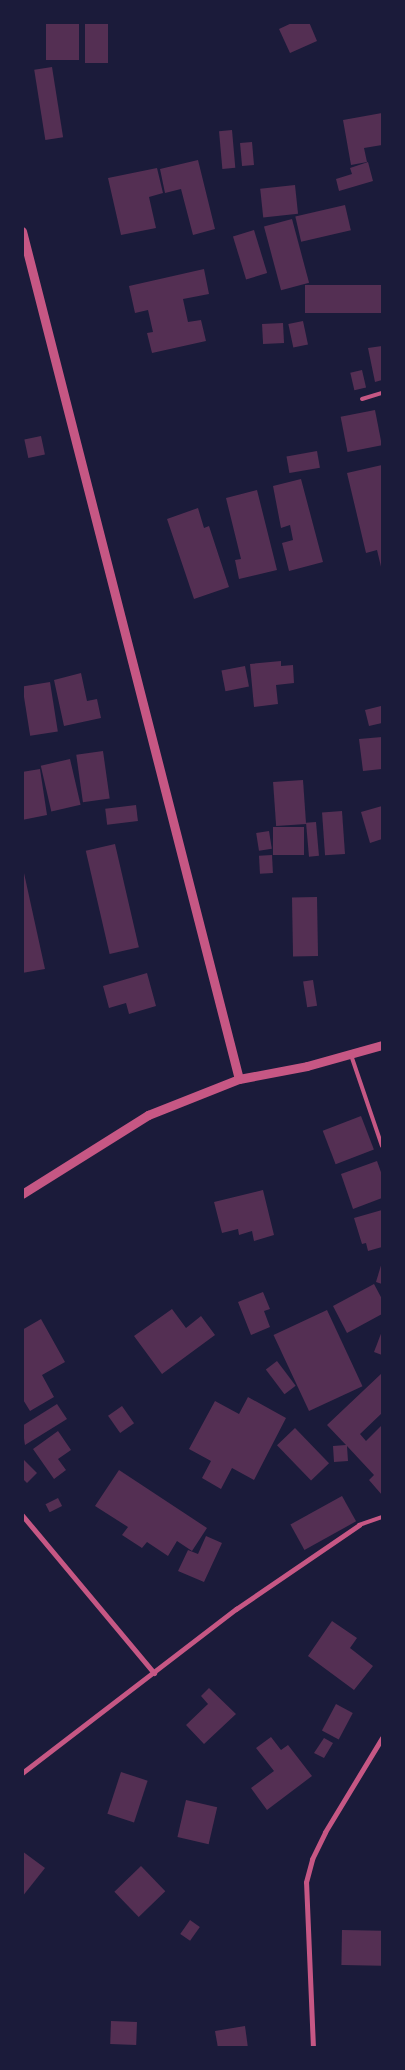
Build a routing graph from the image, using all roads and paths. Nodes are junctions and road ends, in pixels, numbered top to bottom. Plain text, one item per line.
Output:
1 (22, 231) edge
2 (382, 393) edge
3 (362, 398) dead end
4 (382, 1045) edge
5 (350, 1053) junction
6 (239, 1079) junction
7 (382, 1146) edge
8 (22, 1194) edge
9 (22, 1515) edge
10 (382, 1517) edge
11 (359, 1525) joint
12 (154, 1673) junction
13 (382, 1738) edge
14 (22, 1773) edge
15 (312, 2048) edge

1 - 6 street
2 - 3 lane
4 - 5 street
5 - 6 street
5 - 7 lane
6 - 8 street
9 - 12 street
10 - 11 lane
11 - 12 street
12 - 14 street
13 - 15 street

